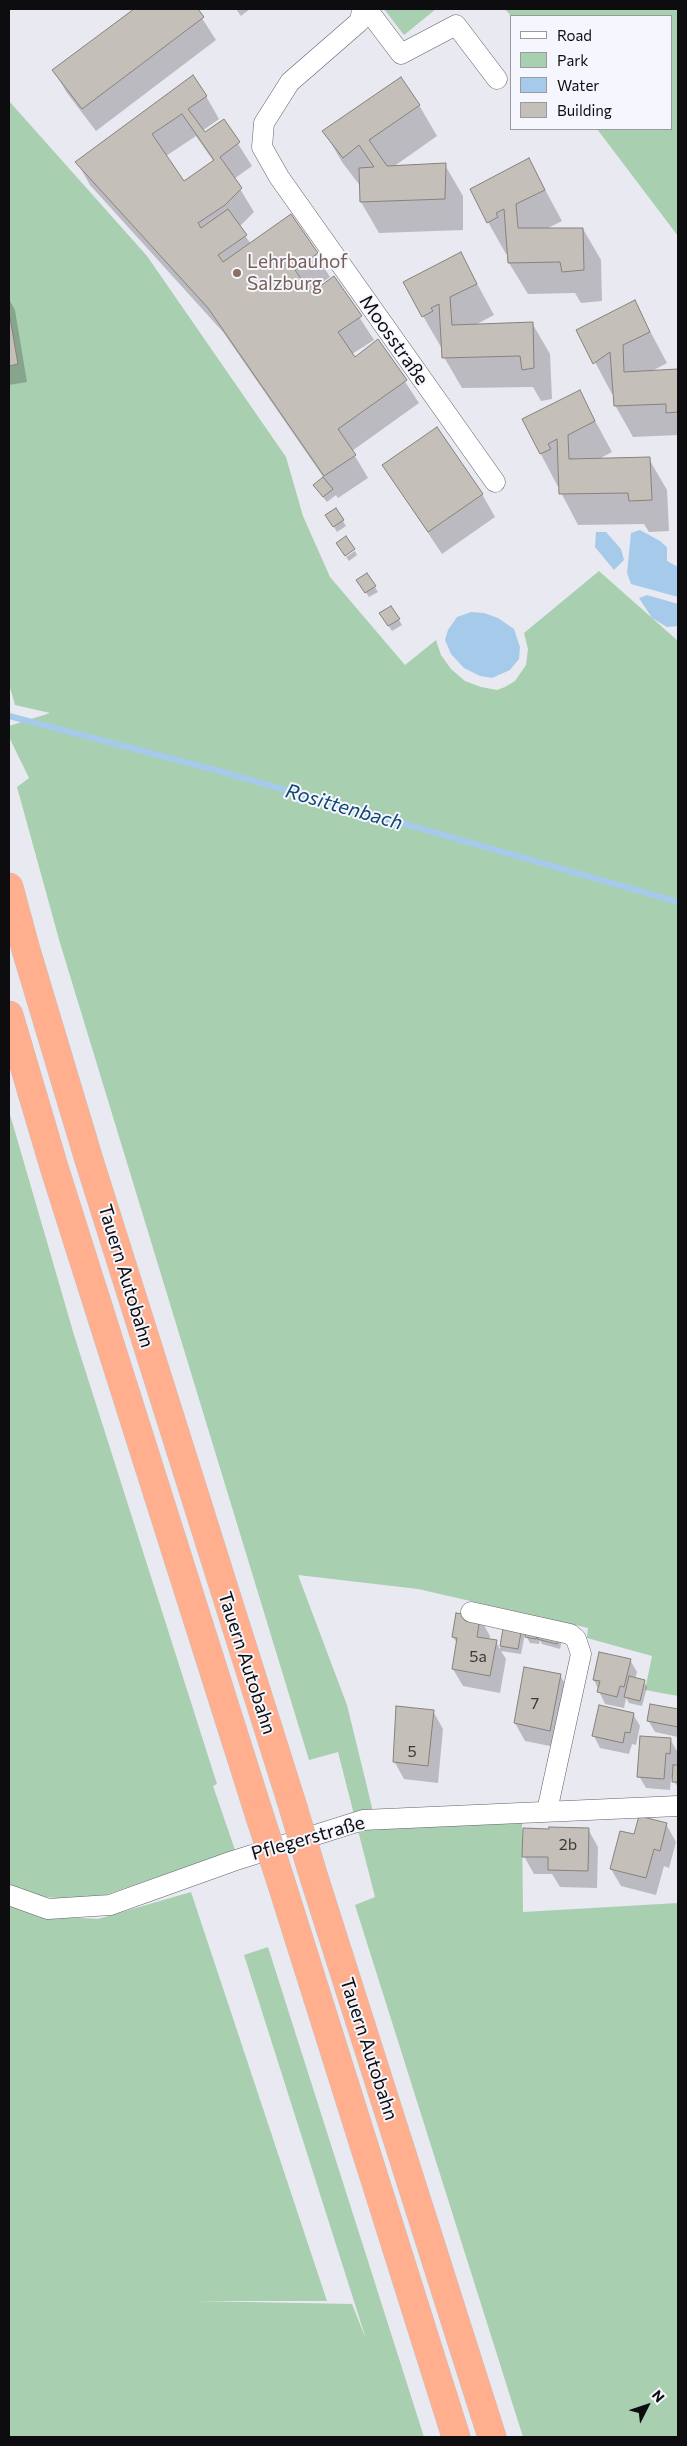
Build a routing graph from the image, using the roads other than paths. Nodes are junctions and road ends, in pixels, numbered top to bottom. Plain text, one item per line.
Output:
1 (365, 9) edge
2 (497, 80) dead end
3 (494, 482) dead end
4 (9, 887) edge
5 (9, 1015) edge
6 (472, 1612) dead end
7 (678, 1806) edge
8 (547, 1810) junction
9 (9, 1895) edge
10 (456, 2437) edge
11 (492, 2437) edge

1 - 2 street
1 - 3 street, Moosstraße
4 - 11 highway, Tauern Autobahn, bridge
5 - 10 highway, Tauern Autobahn, bridge
6 - 8 street
7 - 8 street, Pflegerstraße
8 - 9 street, Pflegerstraße

